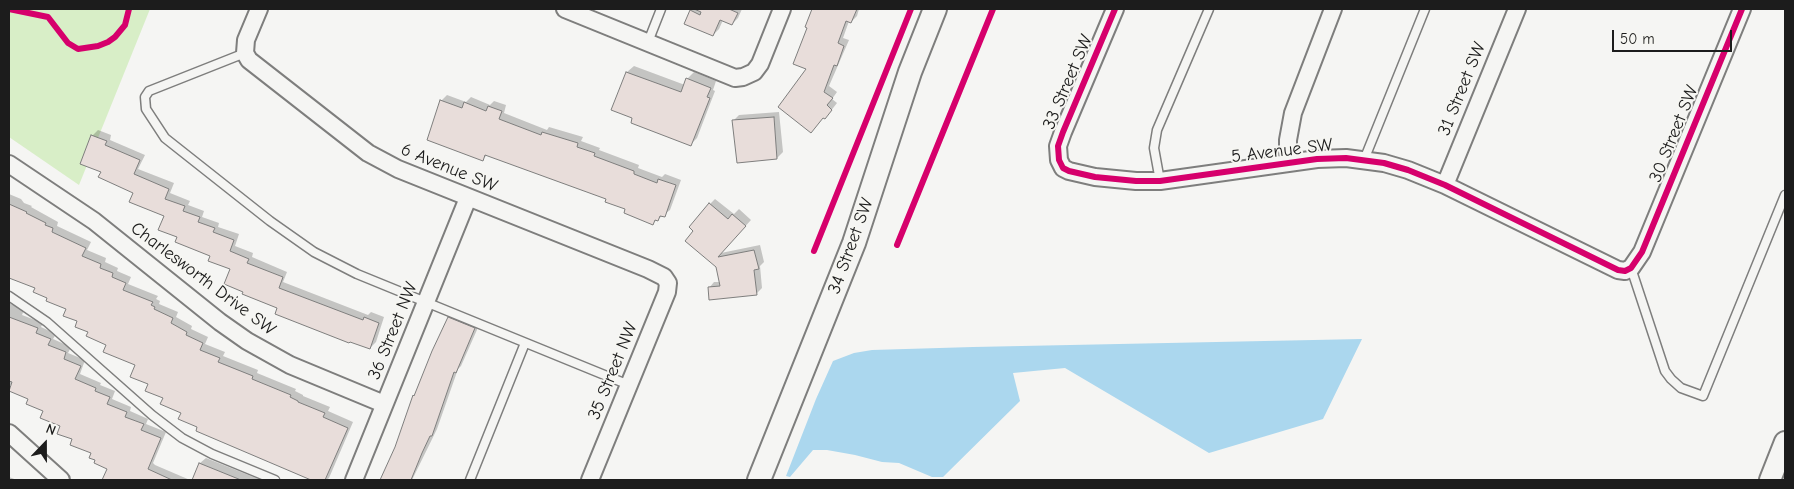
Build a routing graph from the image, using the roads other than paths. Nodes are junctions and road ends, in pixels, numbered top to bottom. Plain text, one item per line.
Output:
1 (259, 9) edge
2 (565, 9) edge
3 (661, 9) edge
4 (782, 9) edge
5 (935, 9) edge
6 (1115, 9) edge
7 (1209, 9) edge
8 (1333, 9) edge
9 (1425, 9) edge
10 (1516, 9) edge
11 (1742, 9) edge
12 (648, 42) junction
13 (245, 53) junction
14 (1364, 160) junction
15 (1288, 163) junction
16 (9, 164) edge
17 (1064, 168) joint
18 (1160, 182) junction
19 (1445, 184) junction
20 (1785, 195) edge
21 (468, 198) junction
22 (1631, 268) junction
23 (664, 278) joint
24 (9, 296) edge
25 (427, 302) junction
26 (525, 343) junction
27 (629, 384) junction
28 (384, 404) junction
29 (9, 432) edge
30 (1785, 442) edge
31 (60, 480) edge
32 (275, 480) edge
33 (354, 480) edge
34 (470, 480) edge
35 (590, 480) edge
36 (759, 480) edge
37 (1770, 480) edge

1 - 13 street
2 - 12 street
3 - 12 lane
4 - 12 street
5 - 36 main road, 34 Street SW
6 - 17 street, 33 Street SW
7 - 18 lane
8 - 15 street
9 - 14 lane
10 - 19 street, 31 Street SW
11 - 22 street, 30 Street SW
13 - 21 street, 6 Avenue SW
13 - 25 lane
14 - 15 street, 5 Avenue SW
14 - 19 street, 5 Avenue SW
15 - 18 street, 5 Avenue SW
16 - 28 street, Charlesworth Drive SW
17 - 18 street, 5 Avenue SW
19 - 22 street, 5 Avenue SW
20 - 22 lane
21 - 23 street, 6 Avenue SW
21 - 25 street, 36 Street NW
23 - 27 street, 35 Street NW
24 - 32 lane
25 - 26 lane
25 - 28 street, 36 Street NW
26 - 27 lane
26 - 34 lane
27 - 35 street, 35 Street NW
28 - 33 street, 36 Street NW
29 - 31 street
30 - 37 street

